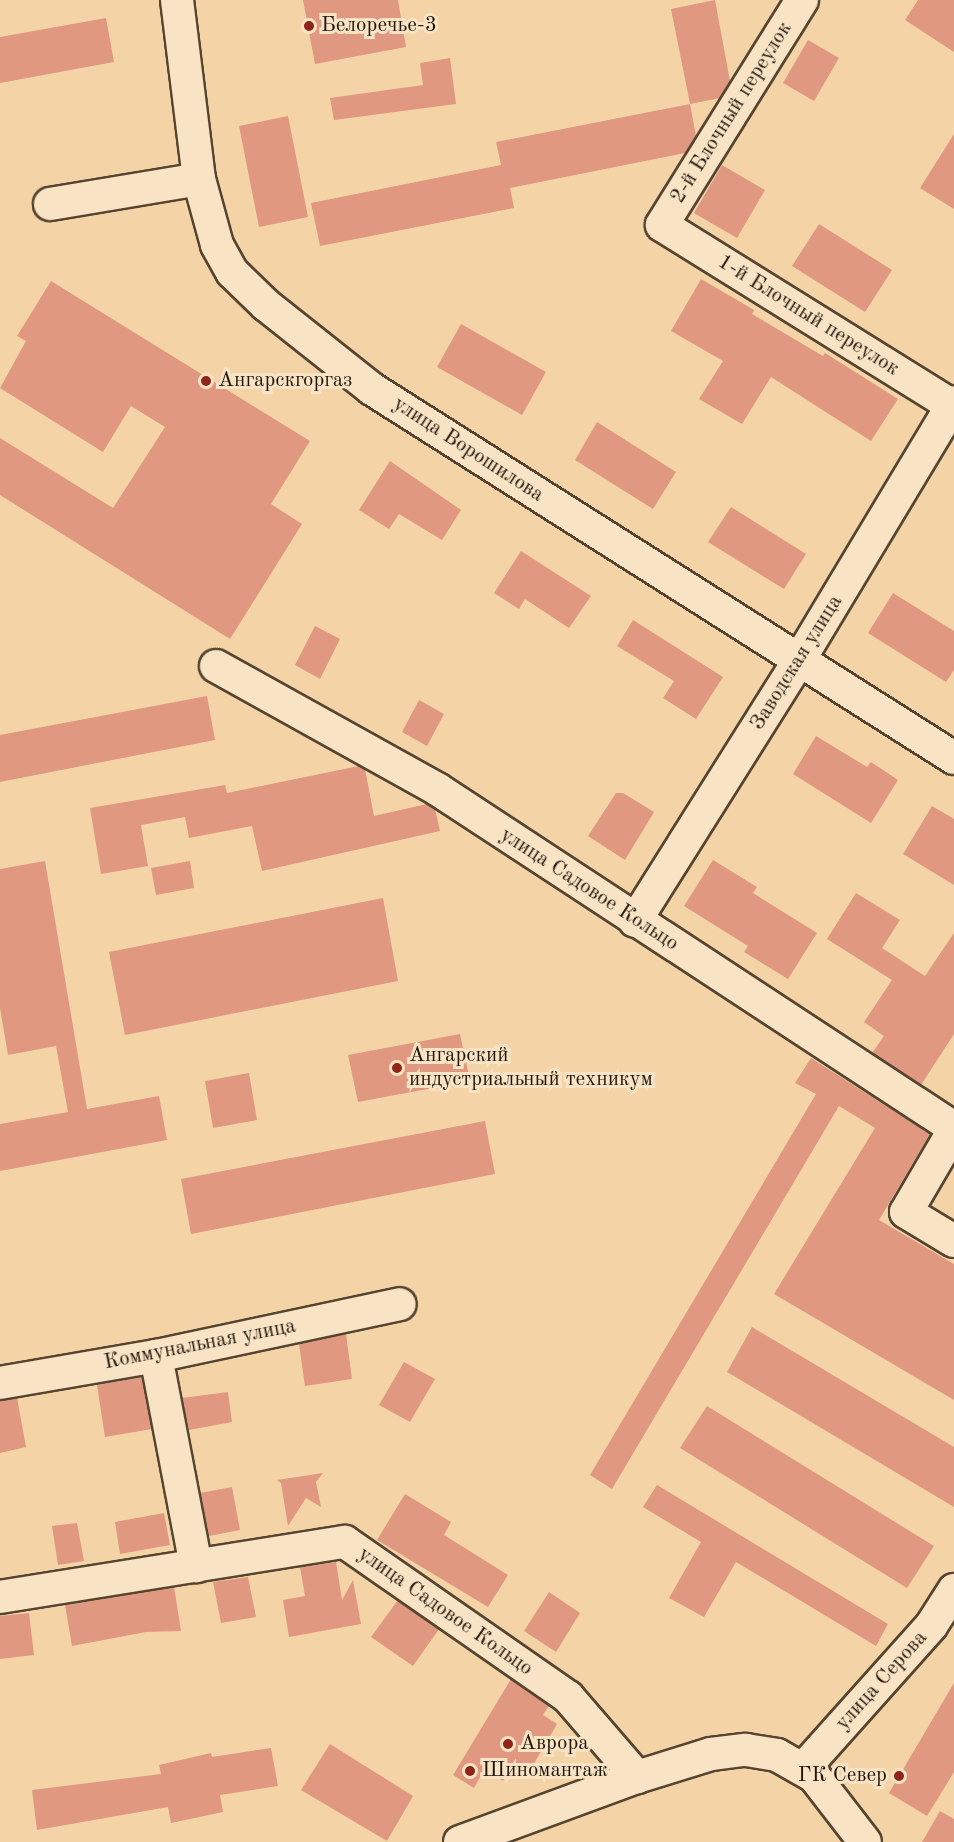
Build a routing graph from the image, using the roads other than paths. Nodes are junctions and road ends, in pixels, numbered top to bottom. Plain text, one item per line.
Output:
1 (177, 0) edge
2 (802, 0) edge
3 (199, 179) junction
4 (50, 204) dead end
5 (662, 225) joint
6 (953, 405) edge
7 (798, 662) junction
8 (216, 666) dead end
9 (954, 758) edge
10 (635, 921) junction
11 (954, 1129) edge
12 (954, 1241) edge
13 (400, 1304) dead end
14 (156, 1356) junction
15 (0, 1383) edge
16 (196, 1566) junction
17 (954, 1590) edge
18 (0, 1597) edge
19 (804, 1768) junction
20 (637, 1777) junction
21 (460, 1842) edge
22 (865, 1842) edge

1 - 3 street, улица Ворошилова
2 - 5 street, 2-й Блочный переулок
3 - 4 street
3 - 7 street, улица Ворошилова
5 - 6 street, 1-й Блочный переулок
6 - 7 street, Заводская улица
7 - 9 street, улица Ворошилова
7 - 10 street, Заводская улица
8 - 10 street, улица Садовое Кольцо
10 - 11 street, улица Садовое Кольцо
11 - 12 street, улица Садовое Кольцо
13 - 14 street, Коммунальная улица
14 - 15 street, Коммунальная улица
14 - 16 street
16 - 18 street, улица Садовое Кольцо
16 - 20 street, улица Садовое Кольцо
17 - 19 street, улица Серова
19 - 20 street
19 - 22 street
20 - 21 street

